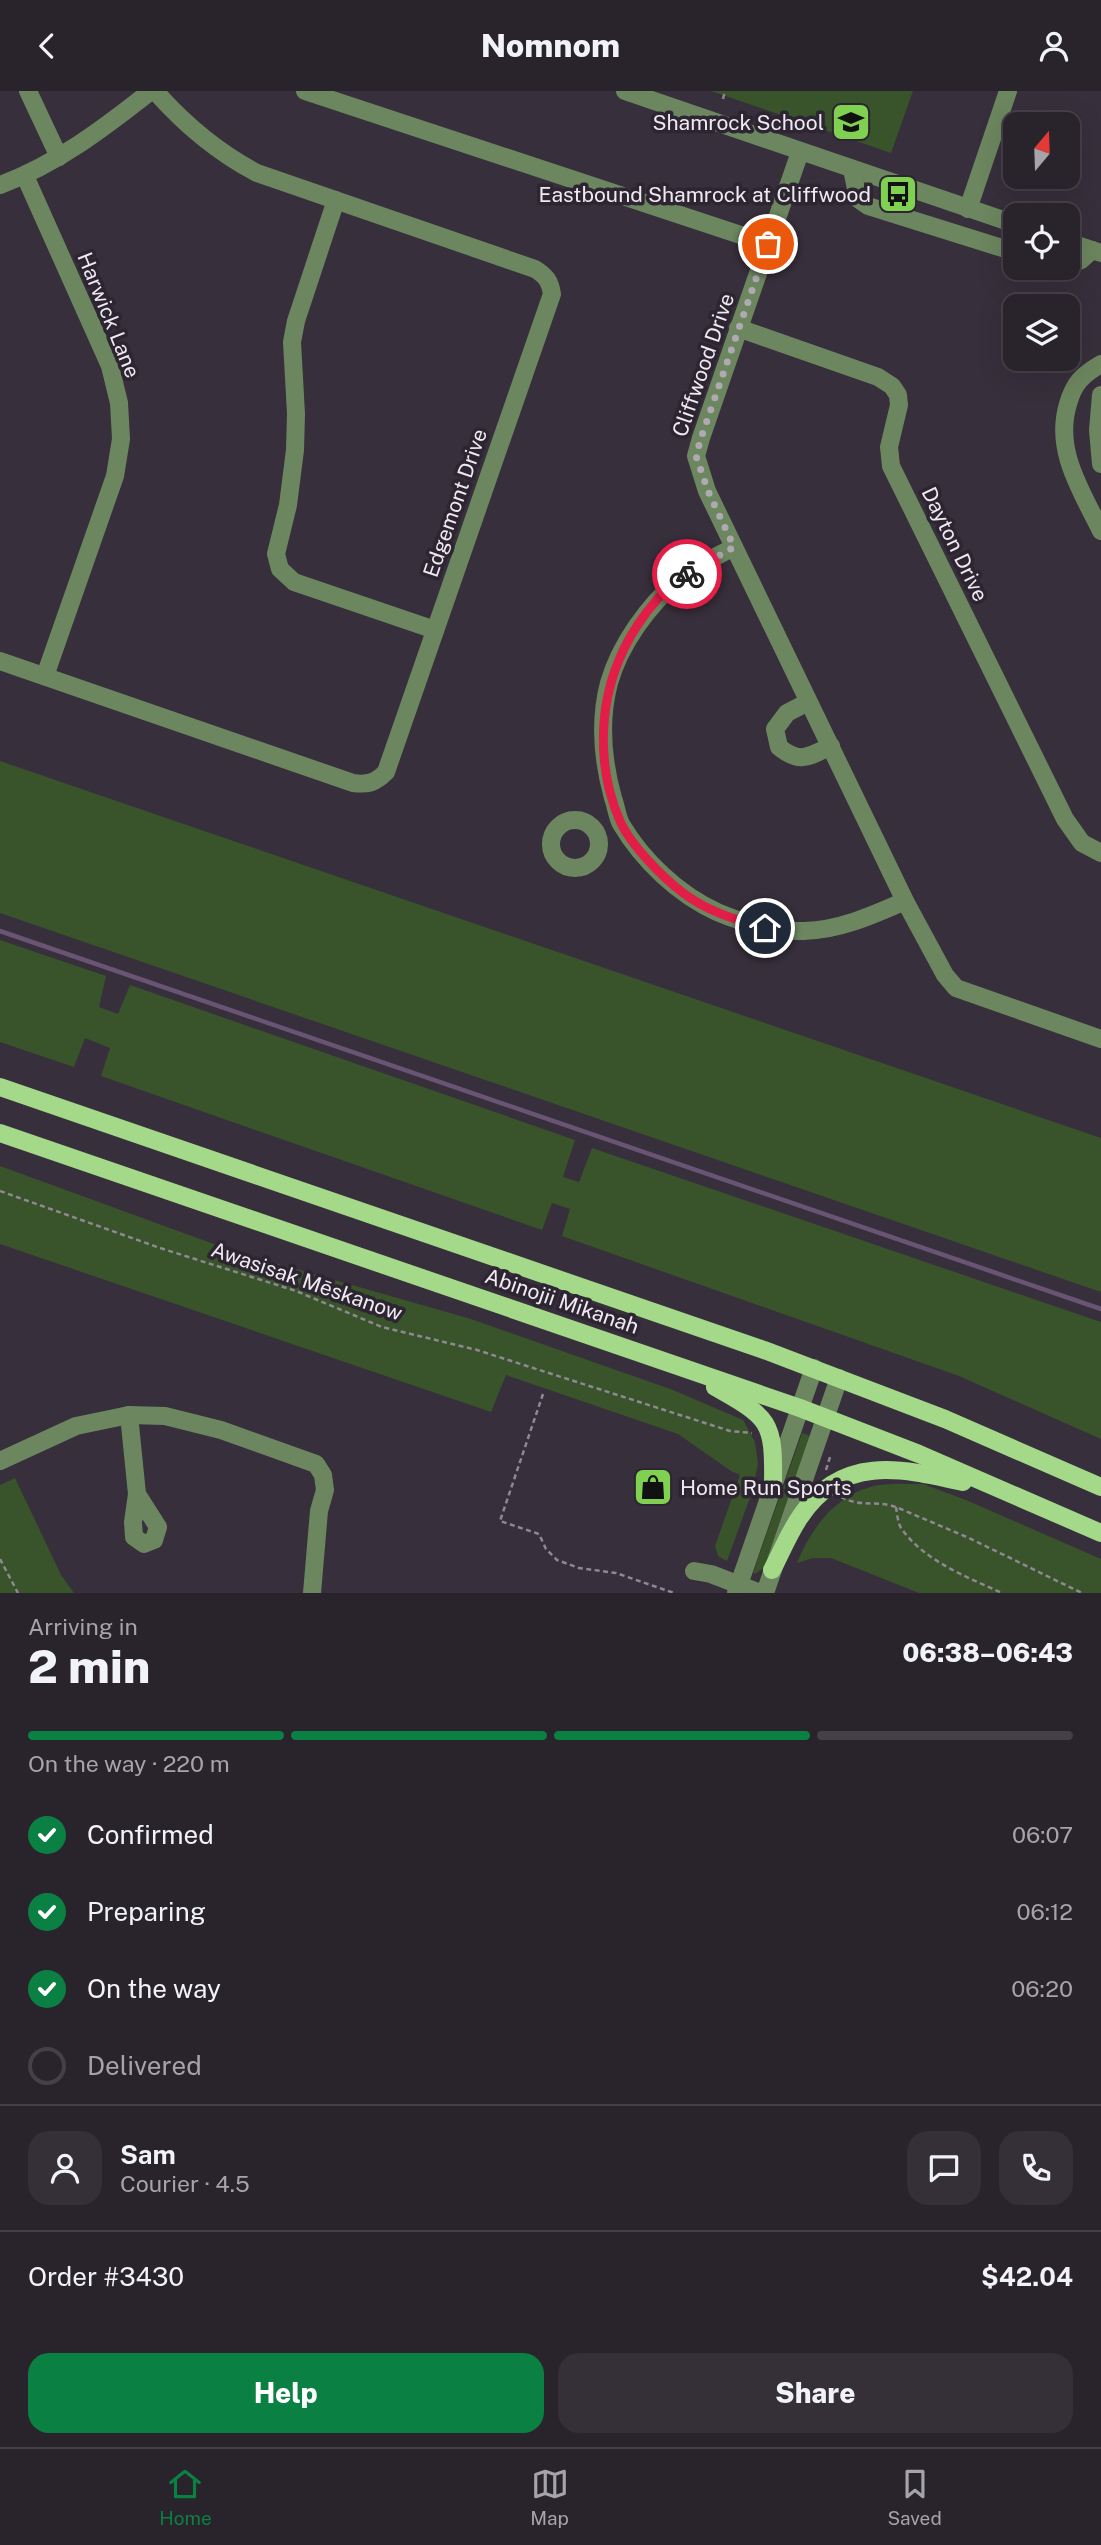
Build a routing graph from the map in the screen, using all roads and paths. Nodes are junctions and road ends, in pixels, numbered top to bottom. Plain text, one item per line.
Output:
1 (28, 91) edge
2 (153, 91) edge
3 (305, 91) edge
4 (625, 91) edge
5 (725, 91) edge
6 (1008, 91) edge
7 (723, 99) dead end
8 (800, 152) junction
9 (60, 157) junction
10 (852, 169) junction
11 (24, 176) junction
12 (0, 185) edge
13 (336, 200) junction
14 (968, 209) junction
15 (1003, 220) edge
16 (768, 244) junction
17 (1080, 245) edge
18 (1003, 248) edge
19 (1097, 251) edge
20 (1080, 260) edge
21 (738, 328) junction
22 (1101, 364) edge
23 (1101, 395) edge
24 (1101, 464) edge
25 (1101, 531) edge
26 (734, 547) junction
27 (435, 630) junction
28 (0, 661) edge
29 (45, 676) junction
30 (808, 702) junction
31 (831, 746) junction
32 (620, 822) junction
33 (597, 833) dead end
34 (1101, 853) edge
35 (905, 901) junction
36 (1101, 1039) edge
37 (0, 1087) edge
38 (0, 1133) edge
39 (0, 1191) edge
40 (669, 1361) junction
41 (814, 1368) junction
42 (839, 1378) junction
43 (543, 1394) dead end
44 (800, 1408) junction
45 (129, 1416) junction
46 (825, 1418) junction
47 (769, 1430) junction
48 (0, 1461) edge
49 (773, 1484) junction
50 (1101, 1487) edge
51 (1009, 1493) junction
52 (137, 1494) dead end
53 (842, 1498) dead end
54 (895, 1507) junction
55 (1101, 1533) edge
56 (0, 1559) edge
57 (772, 1570) junction
58 (695, 1571) dead end
59 (738, 1589) edge
60 (18, 1593) edge
61 (312, 1593) edge
62 (674, 1593) edge
63 (762, 1593) edge
64 (1002, 1593) edge
65 (1082, 1593) edge

1 - 9 street
2 - 9 street
2 - 13 street, Edgemont Drive
3 - 16 street
4 - 8 street
5 - 7 path
6 - 14 street
8 - 10 street
8 - 16 street, Cliffwood Drive
9 - 11 street
10 - 14 street
10 - 18 street
11 - 12 street
11 - 29 street, Harwick Lane
13 - 27 street
13 - 27 street, Edgemont Drive
14 - 15 street
16 - 21 street, Cliffwood Drive
17 - 19 street
19 - 20 street
21 - 26 street, Cliffwood Drive
21 - 34 street, Dayton Drive
22 - 25 street
23 - 24 street
26 - 30 street, Cliffwood Drive
26 - 32 street
27 - 29 street, Edgemont Drive
28 - 29 street, Edgemont Drive
30 - 31 street, Cliffwood Drive
30 - 31 street
31 - 35 street, Cliffwood Drive
32 - 33 street
32 - 35 street
35 - 36 street, Cliffwood Drive
37 - 41 main road, Abinojii Mikanah
38 - 40 main road, Abinojii Mikanah
39 - 47 path, Awasisak Mēskanow
40 - 44 main road, Abinojii Mikanah
40 - 47 main road
41 - 42 main road, Abinojii Mikanah
41 - 44 street
42 - 46 street
42 - 50 main road, Abinojii Mikanah
43 - 62 path
44 - 46 main road, Abinojii Mikanah
44 - 49 street
45 - 48 street
45 - 52 street
45 - 61 street
46 - 51 main road, Abinojii Mikanah
46 - 57 street
47 - 49 main road
49 - 59 street
51 - 55 main road, Abinojii Mikanah
51 - 57 main road
53 - 54 path
54 - 64 path
54 - 65 path
56 - 60 path
57 - 63 street
58 - 59 street
59 - 63 street

